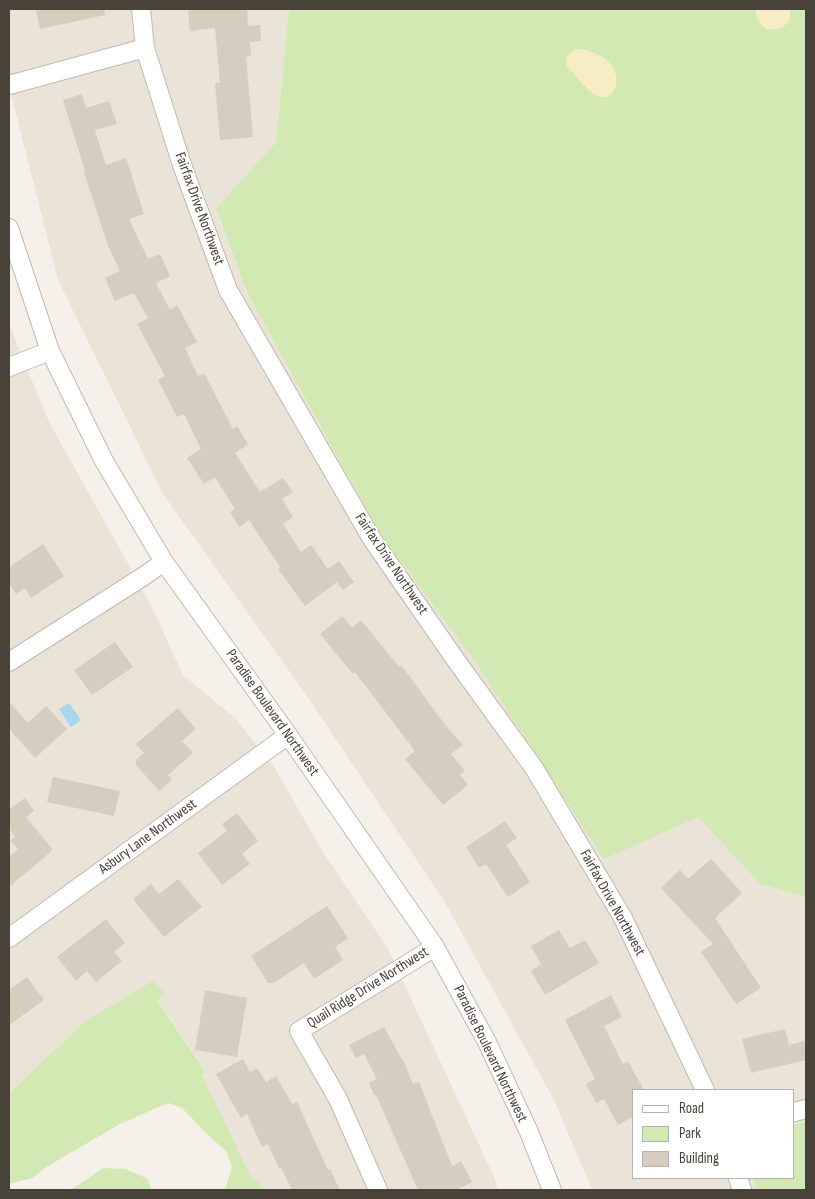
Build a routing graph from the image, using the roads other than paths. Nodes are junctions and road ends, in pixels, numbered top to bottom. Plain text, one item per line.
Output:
1 (141, 9) edge
2 (145, 48) junction
3 (9, 85) edge
4 (9, 228) edge
5 (50, 351) junction
6 (9, 367) edge
7 (164, 562) junction
8 (9, 662) edge
9 (288, 735) junction
10 (9, 938) edge
11 (435, 947) junction
12 (705, 1089) edge
13 (378, 1190) edge
14 (552, 1190) edge

1 - 2 street, Fairfax Drive Northwest
2 - 3 street
2 - 12 street, Fairfax Drive Northwest
4 - 5 street, Paradise Boulevard Northwest
5 - 6 street
5 - 7 street, Paradise Boulevard Northwest
7 - 8 street
7 - 9 street, Paradise Boulevard Northwest
9 - 10 street, Asbury Lane Northwest
9 - 11 street, Paradise Boulevard Northwest
11 - 13 street, Quail Ridge Drive Northwest
11 - 14 street, Paradise Boulevard Northwest

